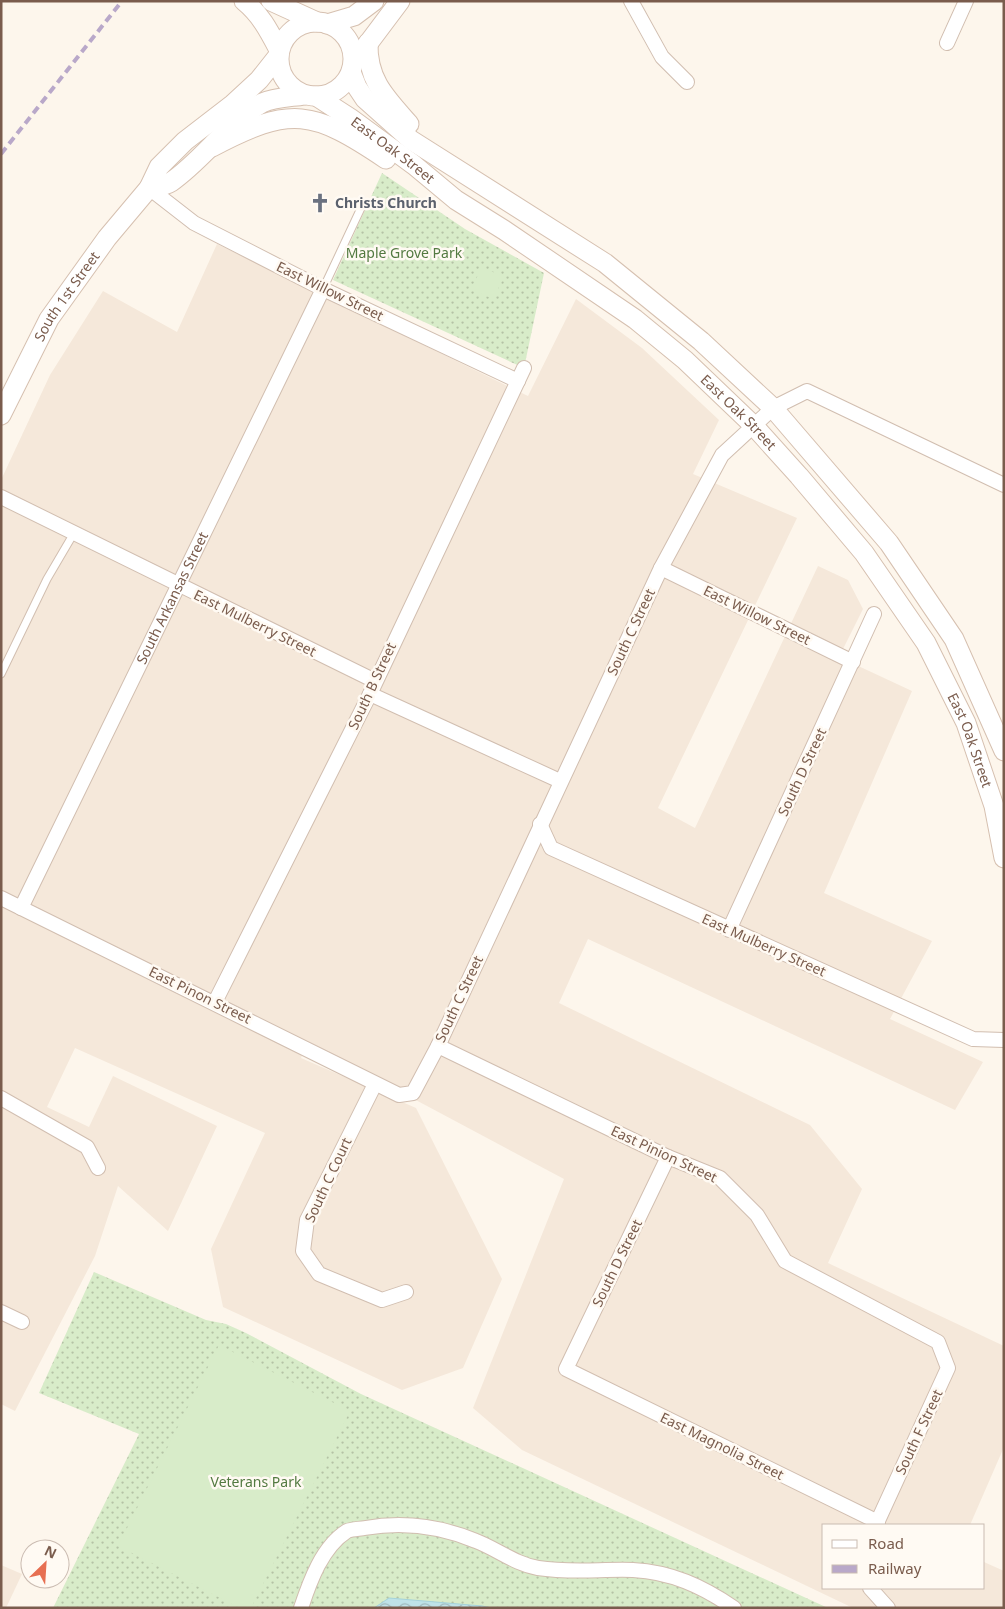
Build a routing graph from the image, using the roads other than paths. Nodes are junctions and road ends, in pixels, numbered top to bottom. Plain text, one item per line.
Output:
1 (244, 1) edge
2 (271, 1) edge
3 (374, 1) edge
4 (400, 1) edge
5 (630, 1) edge
6 (966, 1) edge
7 (322, 23) junction
8 (368, 43) junction
9 (948, 43) dead end
10 (279, 53) junction
11 (352, 69) junction
12 (687, 82) dead end
13 (310, 96) junction
14 (212, 147) junction
15 (436, 155) junction
16 (149, 188) junction
17 (456, 200) junction
18 (361, 208) dead end
19 (323, 288) junction
20 (524, 368) dead end
21 (518, 381) junction
22 (6, 390) edge
23 (773, 408) junction
24 (1, 415) edge
25 (754, 425) junction
26 (1004, 485) edge
27 (1, 497) edge
28 (74, 533) junction
29 (661, 568) junction
30 (178, 585) junction
31 (874, 614) dead end
32 (853, 662) junction
33 (1, 674) edge
34 (372, 688) junction
35 (1004, 751) edge
36 (560, 781) junction
37 (540, 824) junction
38 (1004, 858) edge
39 (1, 898) edge
40 (21, 908) junction
41 (729, 930) junction
42 (215, 1002) junction
43 (1004, 1040) edge
44 (438, 1046) junction
45 (375, 1084) junction
46 (399, 1095) joint
47 (1, 1098) edge
48 (668, 1157) junction
49 (98, 1168) dead end
50 (406, 1292) dead end
51 (1, 1312) edge
52 (22, 1322) dead end
53 (938, 1342) joint
54 (566, 1369) joint
55 (877, 1524) edge
56 (871, 1589) edge
57 (301, 1608) edge
58 (734, 1608) edge
59 (888, 1608) edge

1 - 10 street
2 - 7 street
3 - 7 street
4 - 8 street
5 - 12 street
6 - 9 street
7 - 10 street
7 - 11 street
8 - 11 street
8 - 15 street, East Oak Street
10 - 13 street
10 - 16 street, South 1st Street
11 - 13 street
11 - 15 street, East Oak Street
13 - 14 street
13 - 17 street, East Oak Street
14 - 16 street
14 - 17 street
15 - 23 street, East Oak Street
16 - 19 street, East Willow Street
16 - 22 street, South 1st Street
17 - 25 street, East Oak Street
18 - 19 lane
19 - 21 street, East Willow Street
19 - 30 street, South Arkansas Street
20 - 21 street, South B Street
21 - 34 street, South B Street
22 - 24 street, South 1st Street
23 - 25 street, South C Street
23 - 26 street, South C Street
23 - 35 street, East Oak Street
25 - 29 street, South C Street
25 - 38 street, East Oak Street
27 - 28 street, East Mulberry Street
28 - 30 street, East Mulberry Street
28 - 33 lane
29 - 32 street, East Willow Street
29 - 36 street, South C Street
30 - 34 street, East Mulberry Street
30 - 40 street, South Arkansas Street
31 - 32 street, South D Street
32 - 41 street, South D Street
34 - 36 street, East Mulberry Street
34 - 42 street, South B Street
36 - 37 street, South C Street
37 - 41 street, East Mulberry Street
37 - 44 street, South C Street
39 - 40 street, East Pinon Street
40 - 42 street, East Pinon Street
41 - 43 street, East Mulberry Street
42 - 45 street, East Pinon Street
44 - 46 street, South C Street
44 - 48 street, East Pinion Street
45 - 46 street, East Pinon Street
45 - 50 street, South C Court
47 - 49 street
48 - 53 street, East Pinion Street
48 - 54 street, South D Street
51 - 52 street
53 - 55 street, South F Street
54 - 55 street, East Magnolia Street
56 - 59 street
57 - 58 street

